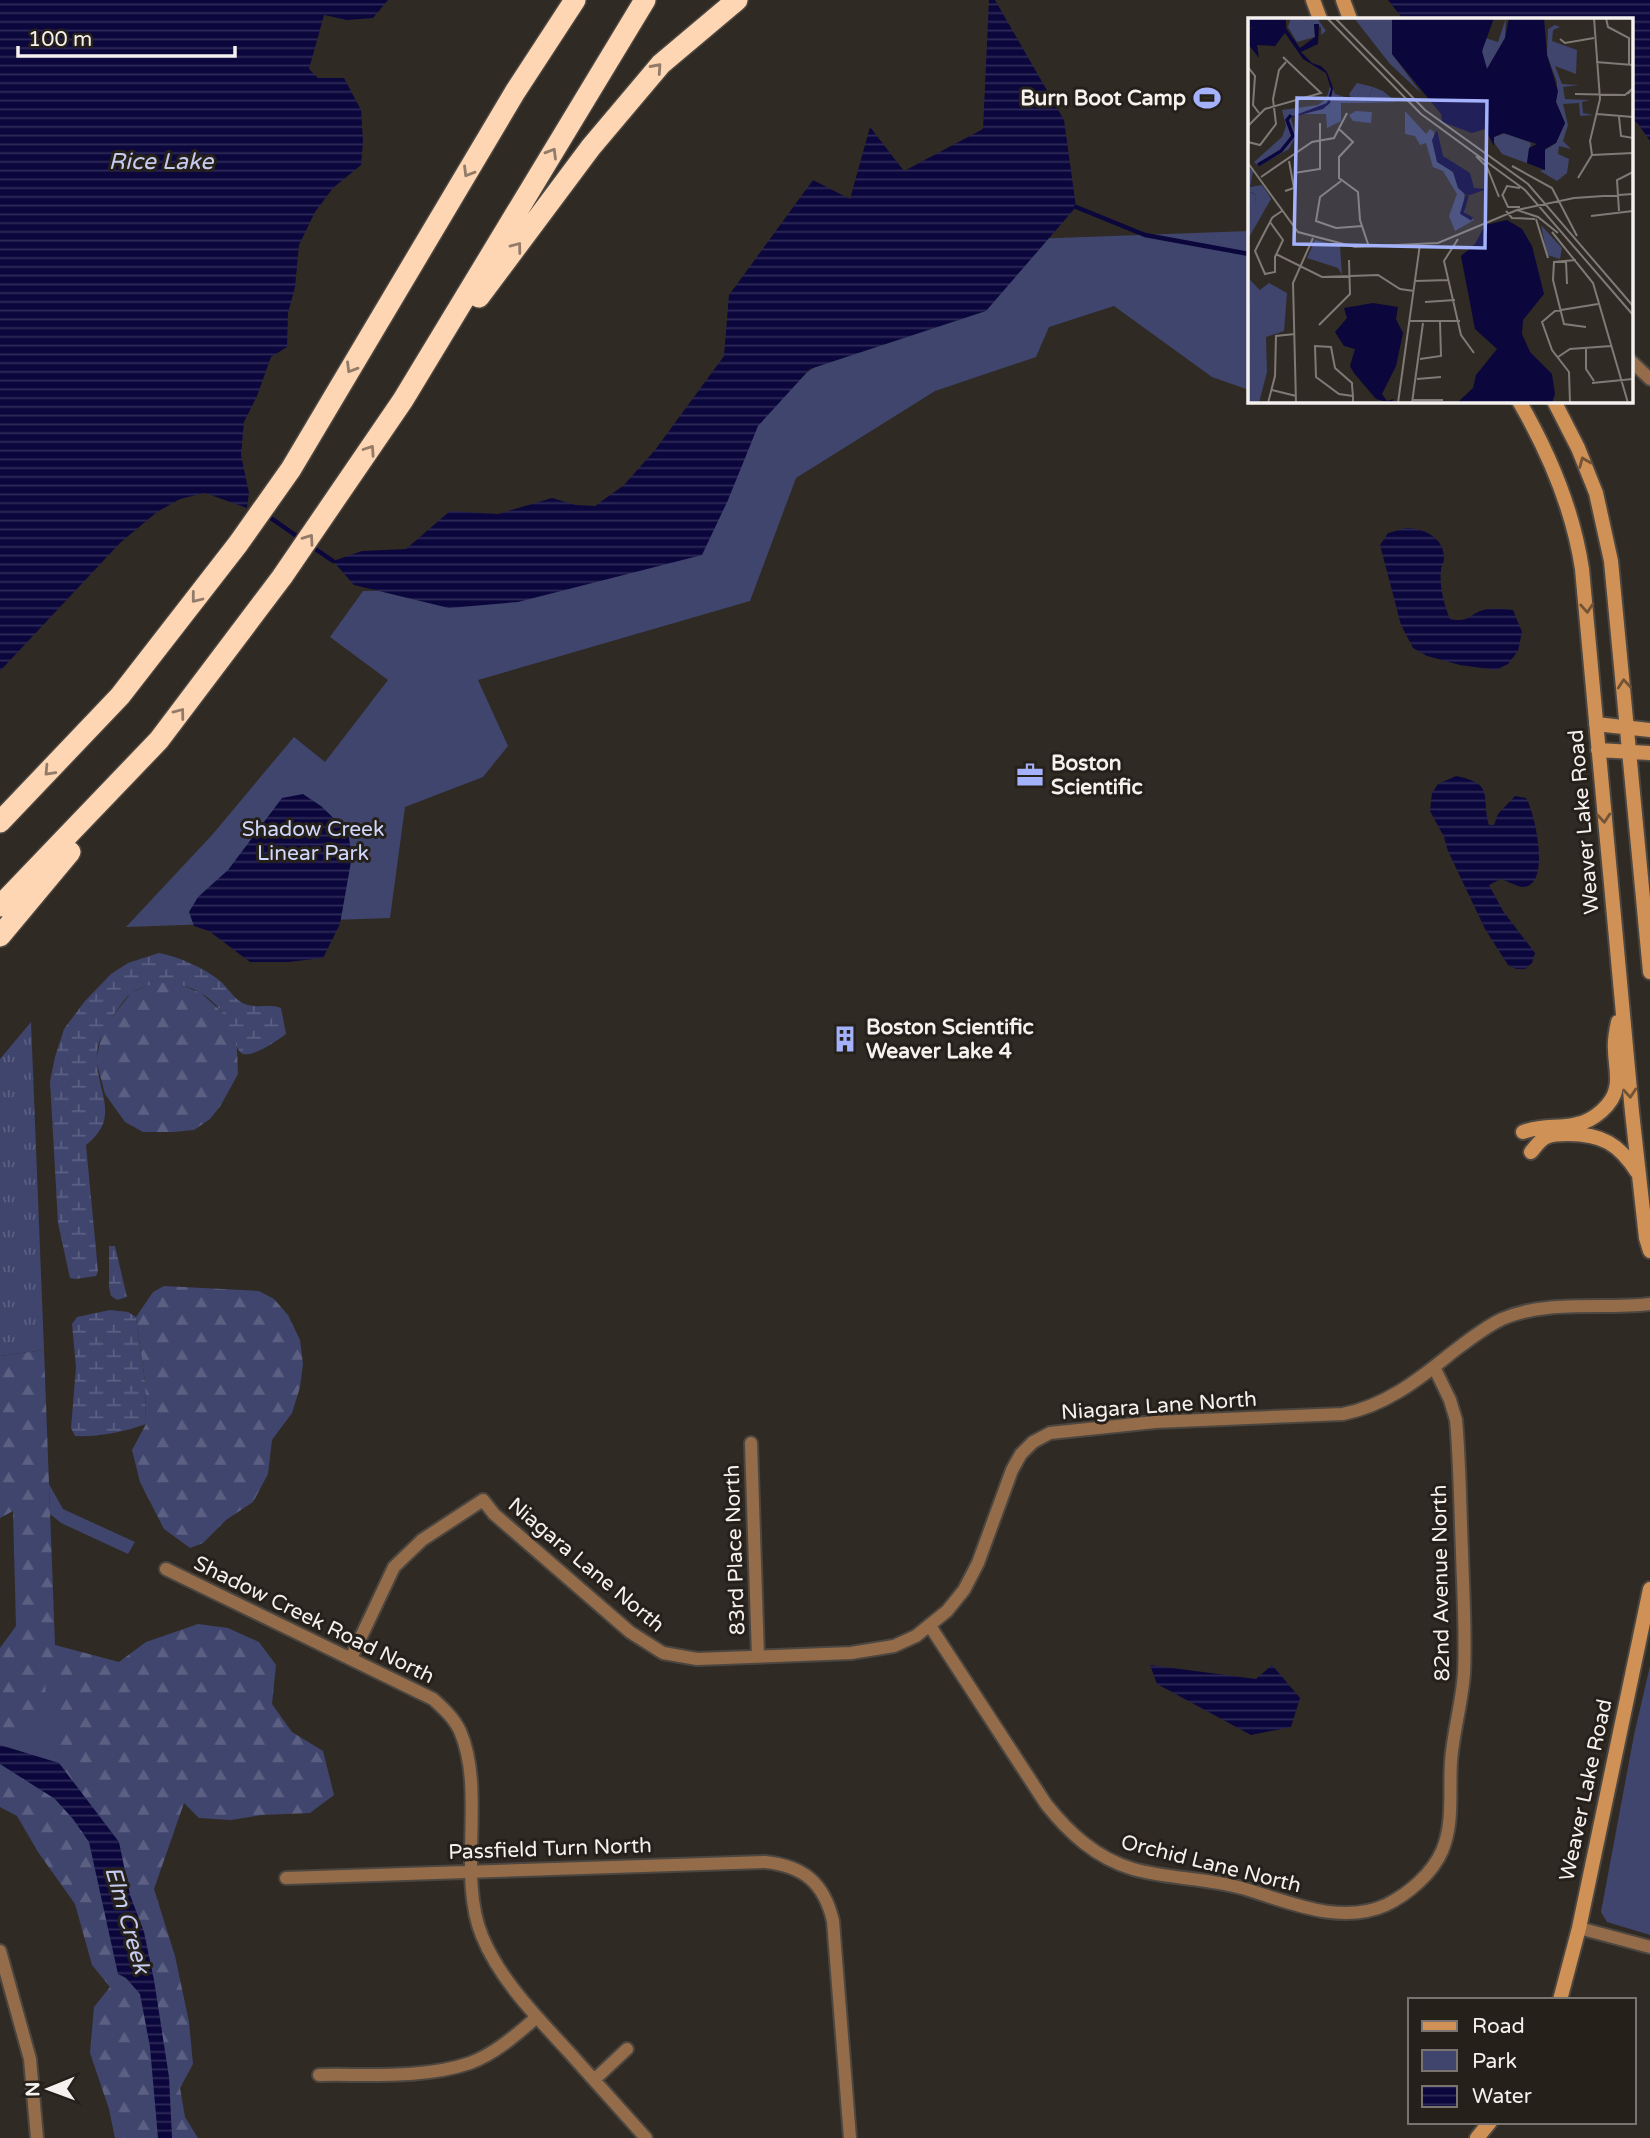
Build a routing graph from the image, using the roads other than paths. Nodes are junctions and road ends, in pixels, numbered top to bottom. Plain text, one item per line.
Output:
1 (564, 0) edge
2 (575, 0) edge
3 (645, 0) edge
4 (737, 0) edge
5 (1313, 0) edge
6 (1343, 0) edge
7 (1320, 18) edge
8 (1350, 18) edge
9 (515, 92) junction
10 (1632, 362) edge
11 (1650, 379) edge
12 (403, 400) junction
13 (1520, 402) edge
14 (1555, 402) edge
15 (1596, 724) junction
16 (1628, 729) junction
17 (1650, 730) edge
18 (159, 740) junction
19 (1598, 750) junction
20 (1630, 752) junction
21 (1650, 753) edge
22 (0, 822) edge
23 (0, 906) edge
24 (0, 936) edge
25 (1650, 972) edge
26 (1621, 1000) junction
27 (1522, 1132) dead end
28 (1531, 1152) dead end
29 (1639, 1175) junction
30 (1650, 1251) edge
31 (1650, 1304) edge
32 (1434, 1367) junction
33 (751, 1444) dead end
34 (166, 1569) dead end
35 (1650, 1589) edge
36 (930, 1626) junction
37 (758, 1656) junction
38 (351, 1658) junction
39 (472, 1871) junction
40 (286, 1878) dead end
41 (1388, 1904) joint
42 (1579, 1928) junction
43 (1650, 1947) edge
44 (0, 1951) edge
45 (1561, 1998) edge
46 (537, 2017) junction
47 (627, 2049) dead end
48 (319, 2075) dead end
49 (594, 2080) junction
50 (1488, 2124) edge
51 (37, 2138) edge
52 (646, 2138) edge
53 (850, 2138) edge
54 (1477, 2138) edge

1 - 9 highway
2 - 9 highway
12 -> 3 highway
12 -> 4 highway
5 - 7 main road
6 - 8 main road
9 -> 22 highway
10 - 11 street
18 -> 12 highway
13 -> 15 main road, Weaver Lake Road
16 -> 14 main road
15 - 16 main road
15 - 19 main road, Weaver Lake Road
16 - 17 main road
16 - 20 main road
18 - 23 highway
18 - 24 highway
19 - 20 main road
19 -> 26 main road, Weaver Lake Road
20 - 21 main road
20 - 25 main road
26 - 27 main road
26 -> 29 main road, Weaver Lake Road
28 - 29 main road
29 - 30 main road, Weaver Lake Road
31 - 32 street, Niagara Lane North
32 - 36 street, Niagara Lane North
32 - 41 street, 82nd Avenue North
33 - 37 street, 83rd Place North
34 - 38 street, Shadow Creek Road North
35 - 42 main road, Weaver Lake Road
36 - 37 street, Niagara Lane North
36 - 41 street, Orchid Lane North
37 - 38 street, Niagara Lane North
38 - 39 street, Shadow Creek Road North
39 - 40 street, Passfield Turn North
39 - 46 street, Shadow Creek Road North
39 - 53 street, Passfield Turn North
42 - 43 street
42 - 45 main road, Weaver Lake Road
44 - 51 street
46 - 48 street
46 - 49 street, Shadow Creek Road North
47 - 49 street
49 - 52 street, Shadow Creek Road North
50 - 54 main road

